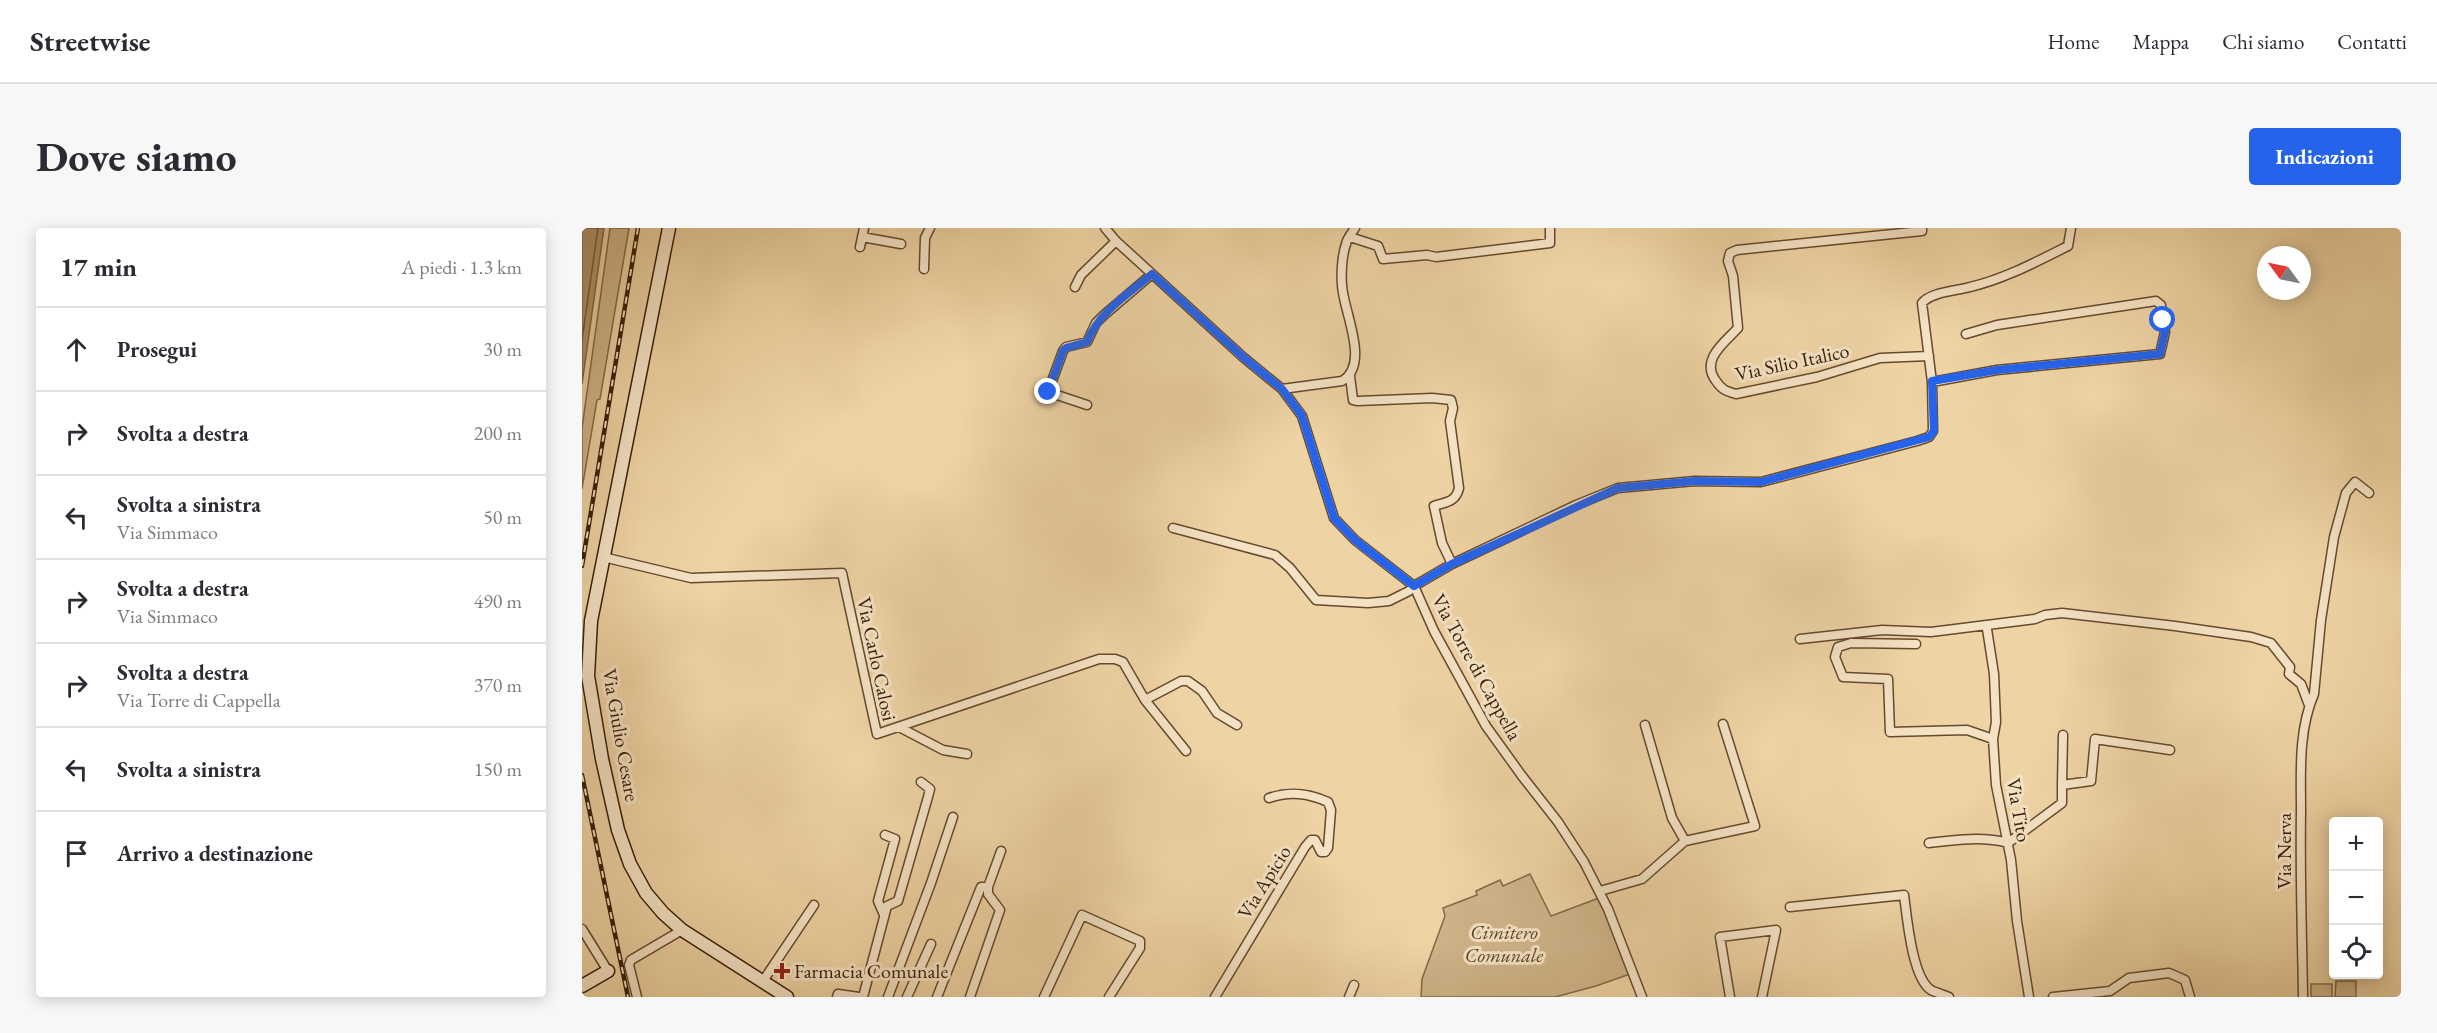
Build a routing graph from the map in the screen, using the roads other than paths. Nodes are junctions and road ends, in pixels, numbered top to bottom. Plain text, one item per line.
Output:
1 (669, 228) edge
2 (930, 228) edge
3 (1105, 228) edge
4 (1355, 228) edge
5 (1550, 228) edge
6 (1922, 228) edge
7 (2071, 228) edge
8 (863, 232) edge
9 (1350, 237) junction
10 (1116, 241) junction
11 (901, 244) dead end
12 (860, 247) dead end
13 (924, 269) dead end
14 (1152, 274) junction
15 (1075, 287) dead end
16 (1966, 334) dead end
17 (1929, 356) junction
18 (1350, 376) junction
19 (1932, 381) junction
20 (1282, 389) junction
21 (1087, 405) dead end
22 (2369, 493) dead end
23 (1173, 528) dead end
24 (603, 557) junction
25 (1452, 564) junction
26 (1414, 586) junction
27 (1987, 628) dead end
28 (1800, 639) dead end
29 (1916, 644) dead end
30 (1145, 700) junction
31 (2309, 705) junction
32 (1723, 724) dead end
33 (1237, 725) dead end
34 (1645, 725) dead end
35 (899, 727) junction
36 (2063, 735) dead end
37 (1993, 739) junction
38 (2170, 750) dead end
39 (1186, 751) dead end
40 (967, 754) dead end
41 (921, 782) dead end
42 (2062, 785) junction
43 (1269, 798) dead end
44 (953, 817) dead end
45 (885, 835) dead end
46 (1684, 841) junction
47 (1929, 843) dead end
48 (2008, 843) junction
49 (1001, 851) dead end
50 (988, 886) junction
51 (1600, 891) junction
52 (814, 905) dead end
53 (1790, 907) dead end
54 (885, 915) junction
55 (582, 929) edge
56 (682, 930) junction
57 (931, 944) dead end
58 (608, 971) joint
59 (763, 981) junction
60 (1354, 985) dead end
61 (582, 986) edge
62 (637, 997) edge
63 (787, 997) edge
64 (837, 997) edge
65 (861, 997) edge
66 (888, 997) edge
67 (907, 997) edge
68 (937, 997) edge
69 (970, 997) edge
70 (1044, 997) edge
71 (1109, 997) edge
72 (1215, 997) edge
73 (1349, 997) edge
74 (1642, 997) edge
75 (1730, 997) edge
76 (1762, 997) edge
77 (1949, 997) edge
78 (2029, 997) edge
79 (2053, 997) edge
80 (2190, 997) edge
81 (2303, 997) edge

1 - 24 street, Via Giulio Cesare
2 - 13 street
3 - 10 street, Via Torre di Cappella
4 - 9 street
5 - 9 street
6 - 17 street, Via Silio Italico
7 - 17 street
8 - 11 street
8 - 12 street
9 - 18 street
10 - 14 street, Via Torre di Cappella
10 - 15 street
14 - 20 street, Via Torre di Cappella
14 - 21 street
16 - 19 street
17 - 19 street
18 - 20 street
18 - 25 street
19 - 25 street
20 - 26 street, Via Torre di Cappella
22 - 31 street, Via Nerva
23 - 26 street
24 - 35 street, Via Carlo Calosi
24 - 56 street, Via Giulio Cesare
25 - 26 street
26 - 51 street, Via Torre di Cappella
27 - 37 street, Via Tito
28 - 31 street
29 - 37 street
30 - 33 street
30 - 35 street, Via Carlo Calosi
30 - 39 street, Via Carlo Calosi
31 - 81 street, Via Nerva
32 - 46 street
34 - 46 street
35 - 40 street
36 - 42 street
37 - 48 street, Via Tito
38 - 42 street
41 - 54 street
42 - 48 street
43 - 72 street, Via Apicio
44 - 66 street
45 - 54 street
46 - 51 street
47 - 48 street
48 - 78 street, Via Tito
49 - 50 street
50 - 68 street
50 - 69 street
51 - 74 street, Via Torre di Cappella
52 - 59 street
53 - 77 street
54 - 65 street
55 - 58 street
56 - 59 street, Via Giulio Cesare
56 - 62 street
57 - 67 street
58 - 61 street
59 - 63 street, Via Giulio Cesare
60 - 73 street
64 - 65 street
70 - 71 street
75 - 76 street
79 - 80 street

